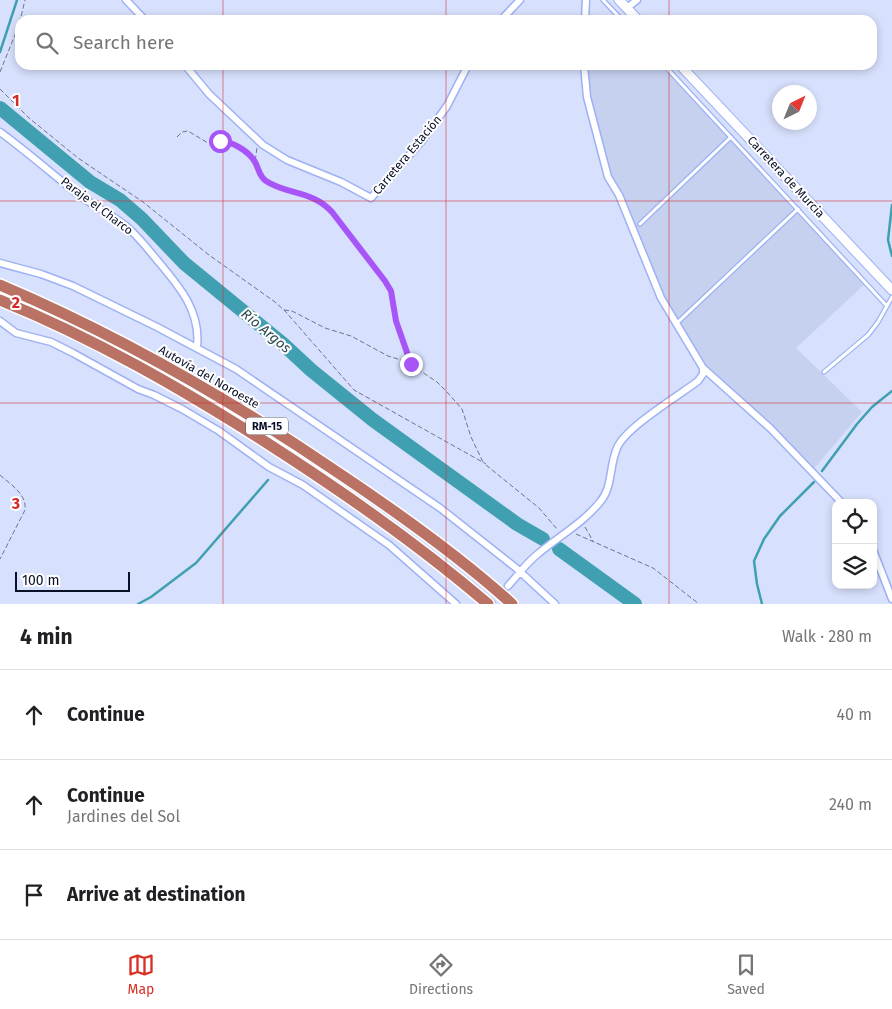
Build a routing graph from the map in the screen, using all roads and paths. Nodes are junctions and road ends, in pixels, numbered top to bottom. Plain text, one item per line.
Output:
1 (25, 0) edge
2 (126, 0) edge
3 (520, 0) edge
4 (586, 0) edge
5 (603, 0) edge
6 (619, 0) edge
7 (637, 0) edge
8 (627, 8) junction
9 (21, 15) edge
10 (141, 15) edge
11 (506, 15) edge
12 (585, 15) edge
13 (617, 15) edge
14 (633, 15) edge
15 (15, 35) edge
16 (189, 70) edge
17 (465, 70) edge
18 (584, 70) edge
19 (669, 70) edge
20 (685, 70) edge
21 (0, 72) edge
22 (0, 89) edge
23 (0, 132) edge
24 (177, 137) dead end
25 (731, 137) junction
26 (258, 141) junction
27 (255, 162) junction
28 (798, 208) junction
29 (640, 224) dead end
30 (0, 264) edge
31 (0, 285) edge
32 (892, 290) edge
33 (892, 297) edge
34 (0, 300) edge
35 (886, 305) junction
36 (284, 310) junction
37 (0, 321) edge
38 (676, 324) junction
39 (197, 347) junction
40 (411, 364) junction
41 (704, 368) junction
42 (824, 372) dead end
43 (486, 464) junction
44 (0, 475) edge
45 (838, 499) edge
46 (587, 516) junction
47 (568, 531) junction
48 (562, 536) junction
49 (593, 542) junction
50 (0, 559) edge
51 (877, 560) edge
52 (520, 572) junction
53 (508, 586) tunnel mouth
54 (892, 598) edge
55 (456, 604) edge
56 (488, 604) edge
57 (512, 604) edge
58 (556, 604) edge
59 (699, 604) edge

1 - 9 path
2 - 10 street
3 - 11 street
4 - 12 street
5 - 13 lane
6 - 8 main road
7 - 8 street
8 - 14 main road
15 - 21 path
16 - 26 street, Carretera Estación
17 - 26 street, Carretera Estación
18 - 38 street
19 - 25 lane
20 - 32 main road, Carretera de Murcia
22 - 36 path
23 - 39 street, Paraje el Charco
24 - 27 path
25 - 28 lane
25 - 29 lane
26 - 27 path
27 - 40 path
28 - 35 lane
28 - 38 lane
30 - 39 street
31 - 57 highway, Autovía del Noroeste / RM-15
33 - 35 lane
34 - 56 highway, Autovía del Noroeste / RM-15
35 - 42 lane
36 - 40 path
36 - 43 path
37 - 55 street
38 - 41 street
39 - 52 street
40 - 43 path
41 - 45 street
41 - 46 street
43 - 48 path
44 - 50 path
46 - 47 street
46 - 49 path
47 - 48 street
47 - 49 path
48 - 52 street
49 - 59 path
51 - 54 street
52 - 53 street
52 - 58 street

